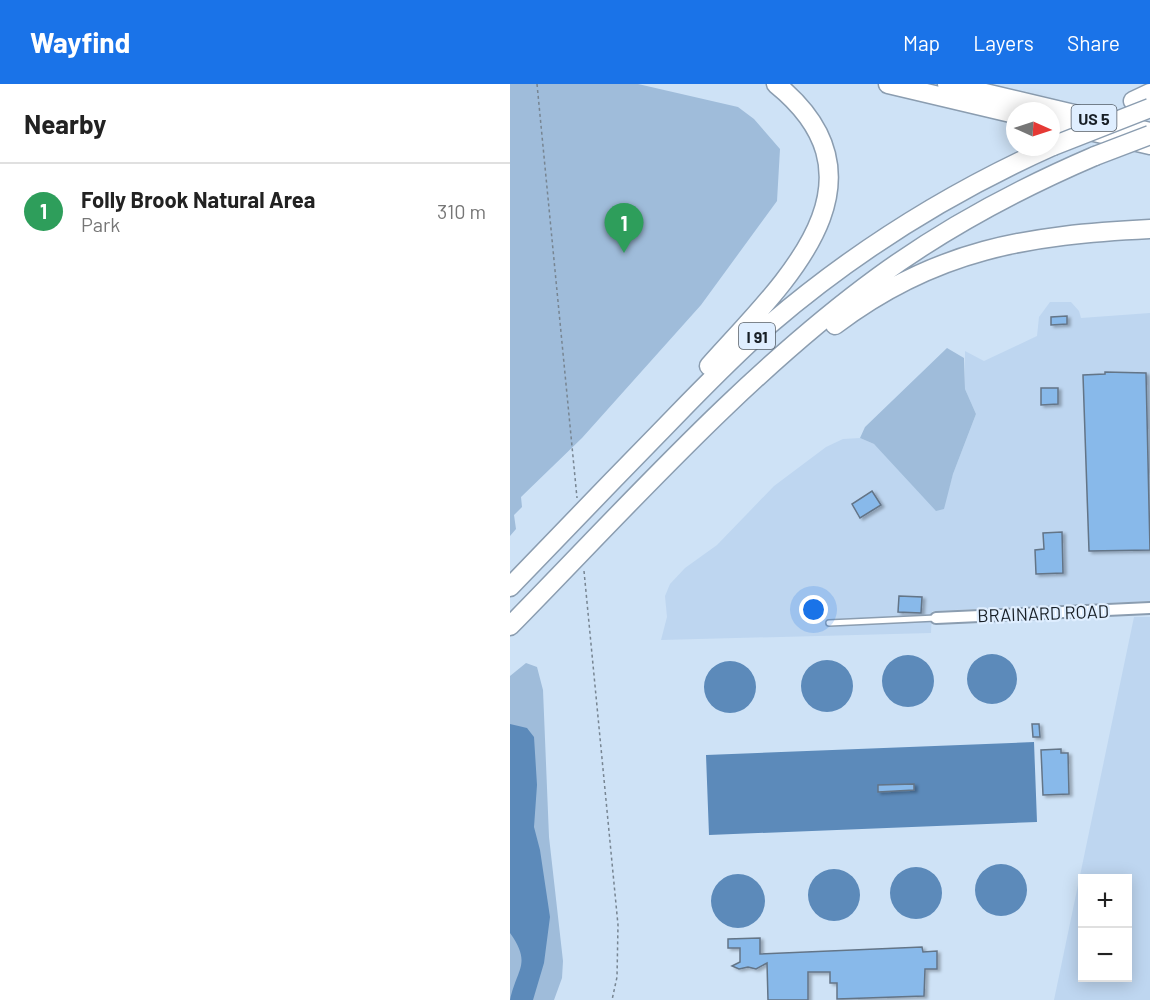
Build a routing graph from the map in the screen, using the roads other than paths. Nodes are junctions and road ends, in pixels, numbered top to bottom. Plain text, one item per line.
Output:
1 (776, 84) edge
2 (888, 84) edge
3 (946, 84) edge
4 (1150, 93) edge
5 (1150, 108) edge
6 (1006, 112) edge
7 (1060, 124) edge
8 (1150, 133) edge
9 (1060, 138) edge
10 (1060, 140) edge
11 (1150, 145) edge
12 (1026, 156) edge
13 (1150, 229) edge
14 (735, 399) junction
15 (649, 444) junction
16 (510, 586) edge
17 (1150, 608) edge
18 (936, 618) joint
19 (829, 623) dead end
20 (510, 626) edge

1 - 15 highway
2 - 6 highway
3 - 8 highway, US 5
4 - 9 highway
5 - 10 highway, I 91, bridge
7 - 11 highway, US 5
8 - 14 highway, I 91, bridge
12 - 15 highway, I 91
13 - 14 highway
14 - 20 highway, I 91
15 - 16 highway, I 91
17 - 18 street, BRAINARD ROAD
18 - 19 lane

